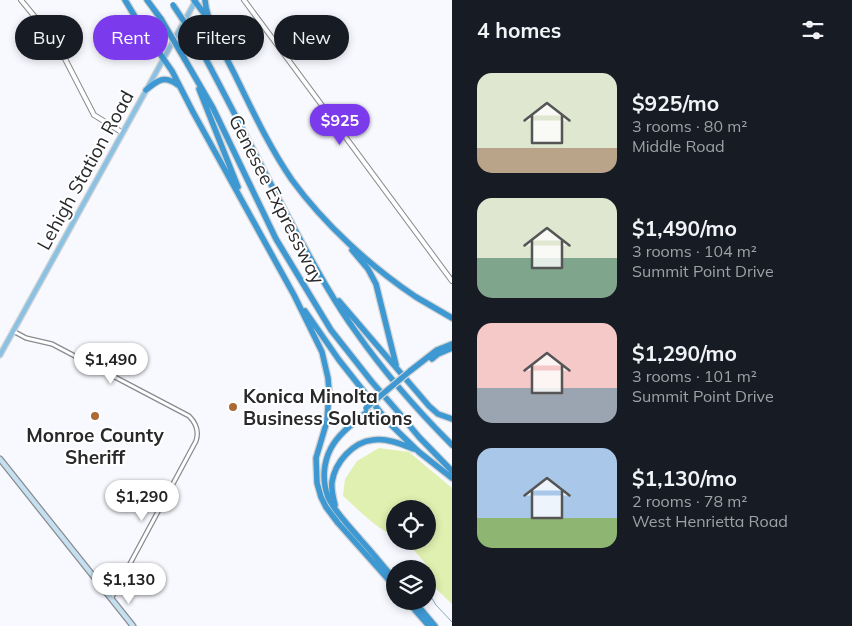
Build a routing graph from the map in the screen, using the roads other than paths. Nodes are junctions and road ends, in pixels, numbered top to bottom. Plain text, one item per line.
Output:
1 (21, 0) edge
2 (125, 0) edge
3 (147, 0) edge
4 (195, 0) edge
5 (205, 0) edge
6 (244, 0) edge
7 (171, 3) edge
8 (134, 15) edge
9 (205, 15) edge
10 (207, 15) edge
11 (168, 51) edge
12 (163, 60) edge
13 (165, 60) edge
14 (228, 60) edge
15 (191, 71) junction
16 (181, 87) junction
17 (146, 90) junction
18 (123, 133) junction
19 (248, 212) junction
20 (340, 235) junction
21 (452, 281) edge
22 (326, 286) junction
23 (294, 295) junction
24 (452, 318) edge
25 (13, 331) junction
26 (452, 344) edge
27 (452, 348) edge
28 (0, 355) edge
29 (397, 367) junction
30 (411, 372) junction
31 (367, 409) junction
32 (452, 419) edge
33 (452, 445) edge
34 (419, 452) junction
35 (0, 458) edge
36 (452, 471) edge
37 (452, 478) edge
38 (336, 509) junction
39 (333, 517) junction
40 (386, 569) edge
41 (386, 577) edge
42 (111, 598) junction
43 (416, 610) edge
44 (421, 610) edge
45 (133, 626) edge
46 (433, 626) edge

1 - 18 street
2 - 8 highway
3 - 15 highway, Genesee Expressway, bridge
4 - 9 highway
4 - 11 main road, Lehigh Station Road
5 - 10 highway
6 - 21 street
7 - 22 highway, Genesee Expressway, bridge
12 - 17 main road, Lehigh Station Road
13 - 16 highway
14 - 20 highway
15 - 19 highway
15 - 36 highway, Genesee Expressway
16 - 17 highway
16 - 19 highway
17 - 18 main road, Lehigh Station Road
18 - 25 main road, Lehigh Station Road
19 - 23 highway
20 - 24 highway
20 - 29 highway
22 - 29 highway
22 - 33 highway, Genesee Expressway
23 - 34 highway
23 - 39 highway
25 - 28 main road, Lehigh Station Road
25 - 42 street
26 - 30 highway
27 - 30 highway
29 - 32 highway
30 - 31 highway, bridge
31 - 38 highway
31 - 39 highway
34 - 37 highway
34 - 38 highway
35 - 42 main road
38 - 40 highway
39 - 41 highway
42 - 45 main road
43 - 46 highway
44 - 46 highway

